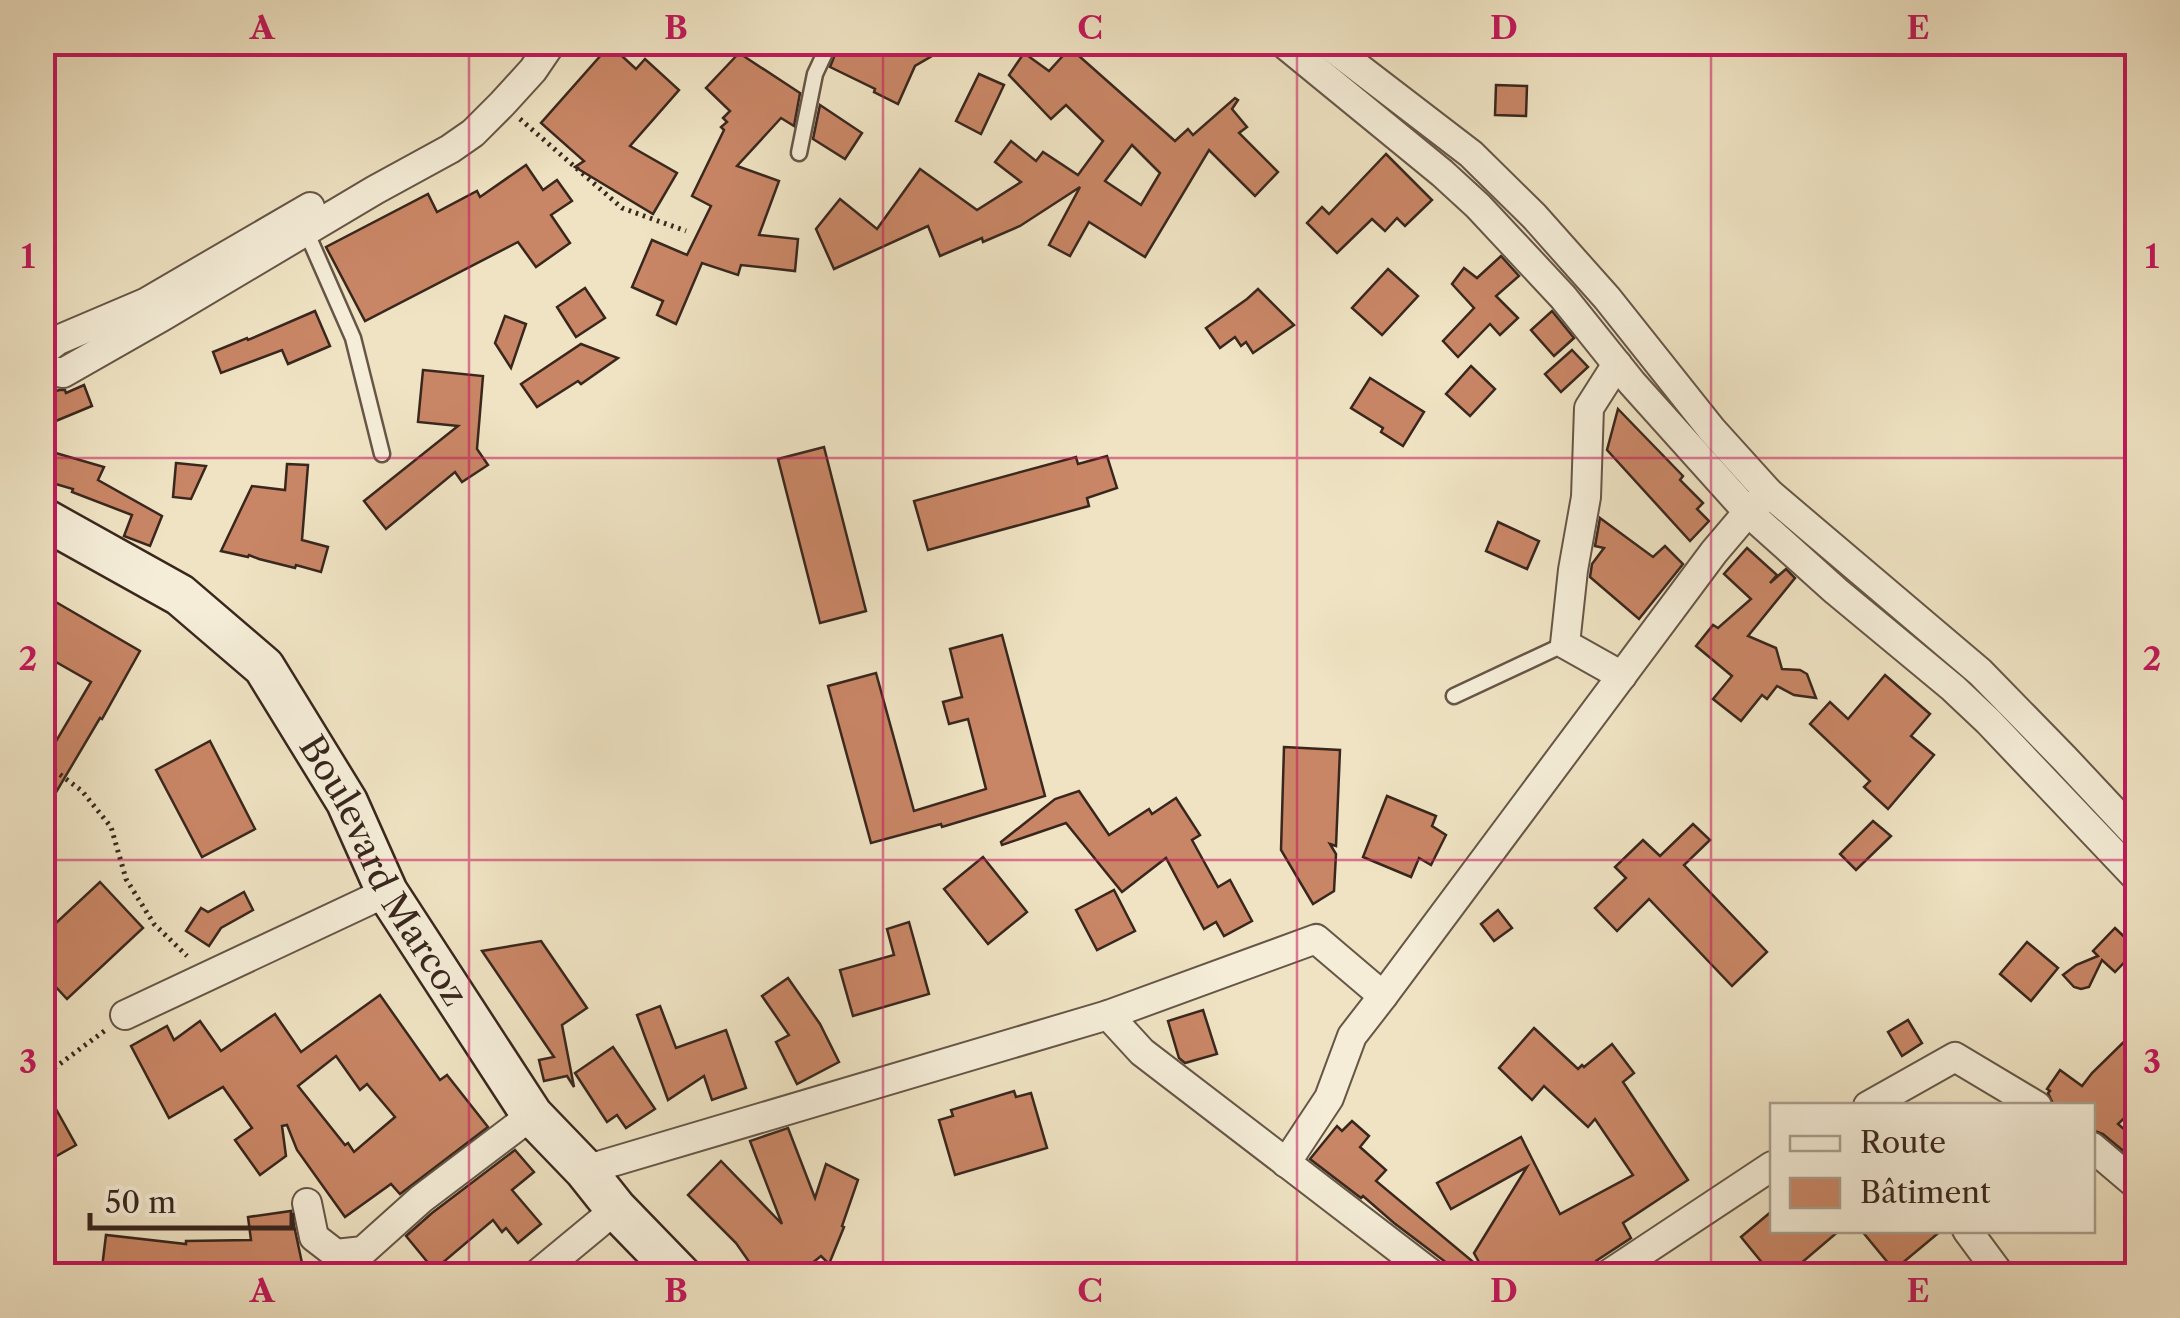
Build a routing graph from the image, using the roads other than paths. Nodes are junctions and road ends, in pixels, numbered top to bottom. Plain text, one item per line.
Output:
1 (533, 42) edge
2 (552, 42) edge
3 (830, 42) edge
4 (1282, 42) edge
5 (1325, 42) edge
6 (799, 153) dead end
7 (396, 169) junction
8 (306, 231) junction
9 (42, 352) edge
10 (1618, 364) junction
11 (42, 369) edge
12 (382, 454) dead end
13 (1769, 493) junction
14 (1748, 512) junction
15 (42, 518) edge
16 (1566, 644) junction
17 (1622, 676) junction
18 (1454, 696) dead end
19 (2138, 837) edge
20 (2138, 879) edge
21 (387, 892) junction
22 (1383, 996) junction
23 (1108, 1015) junction
24 (126, 1016) road end
25 (1873, 1103) edge
26 (2033, 1103) edge
27 (532, 1115) junction
28 (2095, 1150) edge
29 (1286, 1163) junction
30 (1770, 1167) edge
31 (585, 1170) junction
32 (2138, 1186) edge
33 (307, 1203) dead end
34 (616, 1209) junction
35 (1970, 1233) edge
36 (536, 1276) edge
37 (681, 1276) edge
38 (1434, 1276) edge
39 (1606, 1276) edge
40 (2001, 1276) edge

1 - 7 street
2 - 7 street
3 - 6 lane
4 - 10 street
5 - 13 street
7 - 8 street
7 - 9 street
8 - 11 street
8 - 12 lane
10 - 14 street
10 - 16 street
13 - 14 street
13 - 19 street
14 - 17 street
14 - 20 street
15 - 21 main road, Boulevard Marcoz
16 - 17 street
16 - 18 lane
17 - 22 street
21 - 24 street
21 - 27 main road, Boulevard Marcoz
22 - 23 street
22 - 29 street
23 - 29 street
23 - 31 street
25 - 26 street
27 - 31 main road, Boulevard Marcoz
27 - 33 street
28 - 32 street
29 - 38 street
30 - 39 street
31 - 34 main road, Boulevard Marcoz
34 - 36 street
34 - 37 main road, Boulevard Marcoz
35 - 40 street

